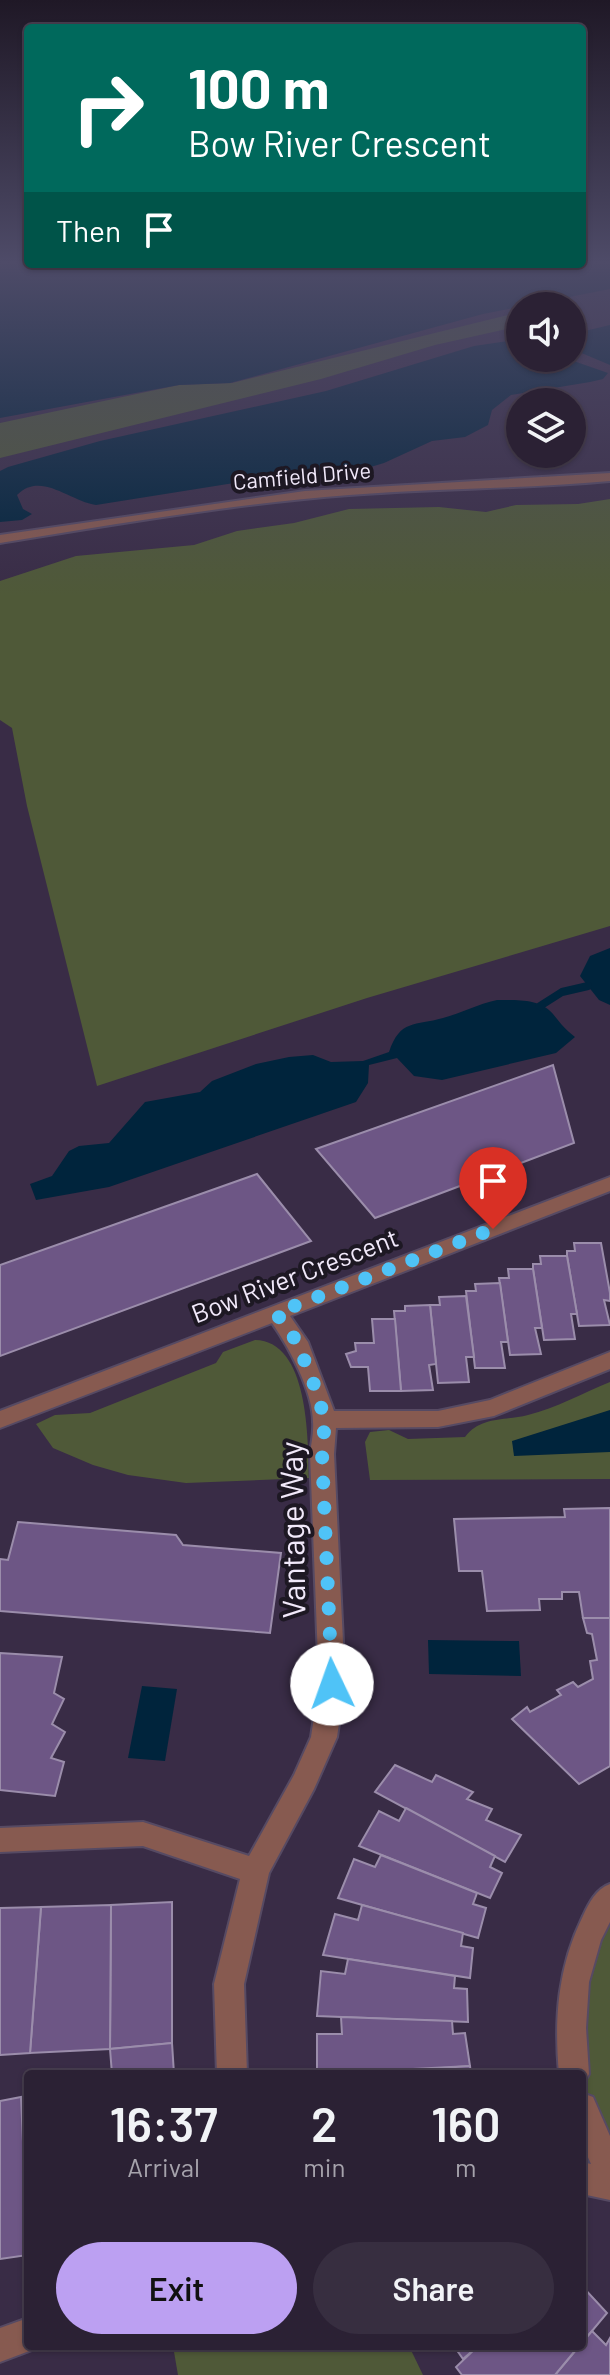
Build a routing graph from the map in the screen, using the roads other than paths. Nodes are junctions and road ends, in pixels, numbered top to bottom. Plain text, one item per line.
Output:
1 (610, 477) edge
2 (0, 539) edge
3 (610, 1184) edge
4 (276, 1313) junction
5 (610, 1360) edge
6 (0, 1420) edge
7 (325, 1420) junction
8 (0, 1840) edge
9 (256, 1871) junction
10 (610, 1897) edge
11 (232, 2070) edge
12 (573, 2070) edge
13 (586, 2117) edge
14 (610, 2172) edge
15 (586, 2179) edge
16 (610, 2184) edge
17 (24, 2336) edge
18 (0, 2345) edge

1 - 2 street, Camfield Drive
3 - 4 street, Bow River Crescent
4 - 6 street, Bow River Crescent
4 - 7 street, Vantage Way
5 - 7 street
7 - 9 street, Vantage Way
8 - 9 street
9 - 11 street, Vantage Way
10 - 12 street
13 - 14 street
15 - 16 street
17 - 18 street

